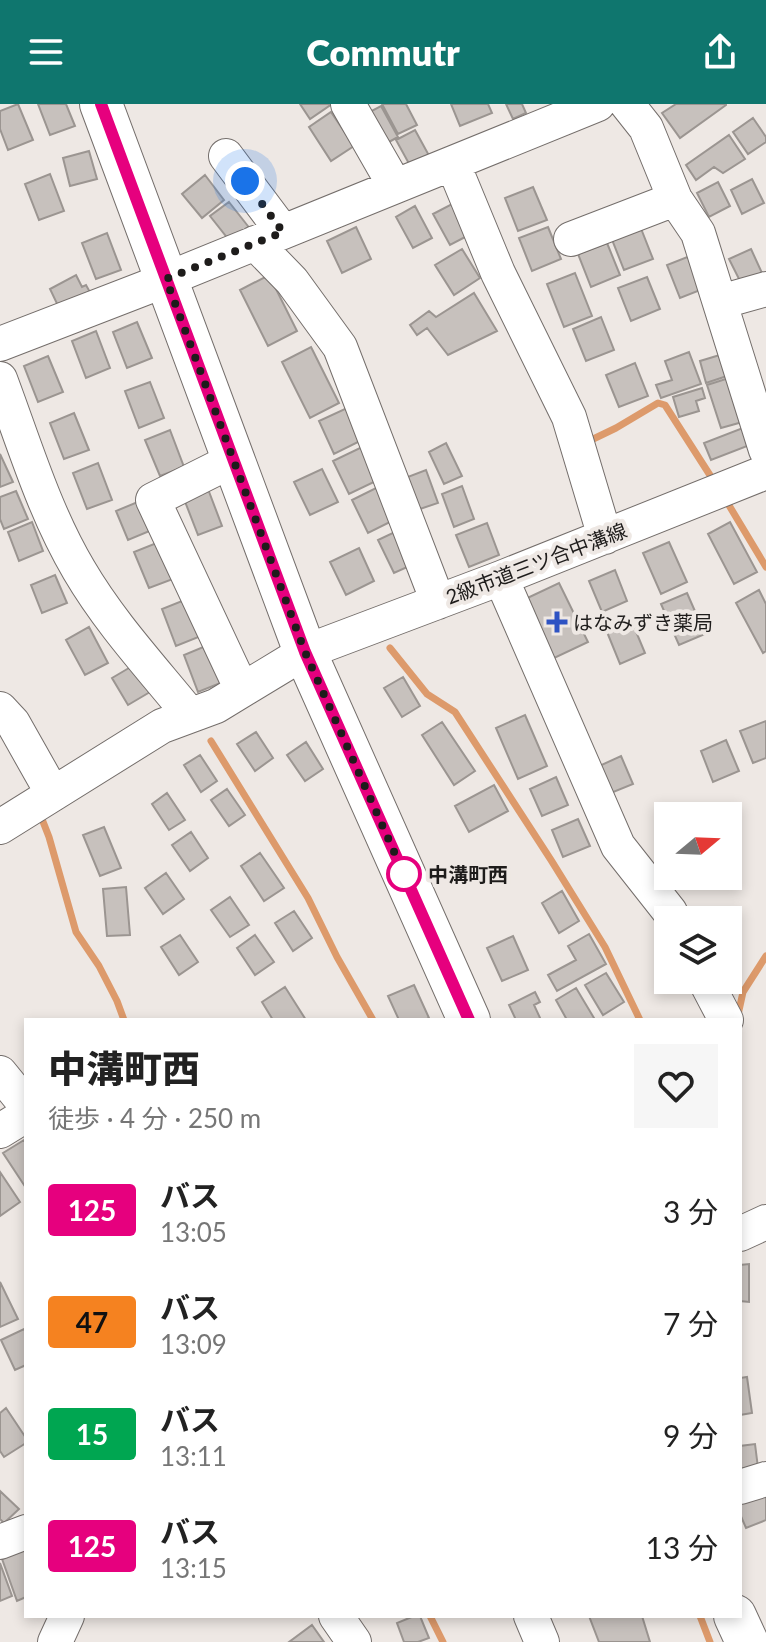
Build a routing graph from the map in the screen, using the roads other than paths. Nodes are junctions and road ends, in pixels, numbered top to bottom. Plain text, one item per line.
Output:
1 (101, 104) edge
2 (348, 104) edge
3 (598, 104) edge
4 (627, 104) edge
5 (226, 156) dead end
6 (453, 164) junction
7 (395, 186) junction
8 (675, 199) junction
9 (269, 238) junction
10 (571, 239) dead end
11 (166, 279) junction
12 (766, 289) edge
13 (720, 302) junction
14 (0, 344) edge
15 (0, 379) edge
16 (766, 450) edge
17 (233, 460) junction
18 (766, 472) edge
19 (605, 537) junction
20 (501, 578) junction
21 (438, 602) junction
22 (305, 652) junction
23 (216, 704) junction
24 (0, 709) edge
25 (53, 794) junction
26 (0, 827) edge
27 (0, 850) edge
28 (665, 906) edge
29 (712, 994) edge
30 (468, 1018) edge
31 (725, 1018) edge
32 (0, 1073) edge
33 (24, 1103) edge
34 (24, 1116) edge
35 (0, 1131) edge
36 (766, 1222) edge
37 (742, 1233) edge
38 (766, 1479) edge
39 (742, 1486) edge
40 (24, 1533) edge
41 (0, 1542) edge
42 (66, 1618) edge
43 (337, 1618) edge
44 (532, 1618) edge
45 (736, 1618) edge
46 (55, 1642) edge
47 (354, 1642) edge
48 (542, 1642) edge
49 (747, 1642) edge

1 - 11 main road
2 - 7 street
3 - 6 street
4 - 8 street
5 - 9 street
6 - 7 street
6 - 19 street
7 - 9 street
8 - 10 street
8 - 13 street
9 - 11 street
9 - 21 street
11 - 14 street
11 - 17 main road
12 - 13 street
13 - 16 street
15 - 23 street
17 - 22 main road
17 - 23 street
18 - 19 street, 2級市道三ツ合中溝線
19 - 20 street, 2級市道三ツ合中溝線
20 - 21 street, 2級市道三ツ合中溝線
20 - 28 street
21 - 22 street, 2級市道三ツ合中溝線
22 - 23 street, 2級市道三ツ合中溝線
22 - 30 main road
23 - 25 street
23 - 27 street
24 - 25 street
25 - 26 street
29 - 31 street
32 - 33 street
34 - 35 street
36 - 37 street
38 - 39 street
40 - 41 street
42 - 46 street
43 - 47 street
44 - 48 street
45 - 49 main road

